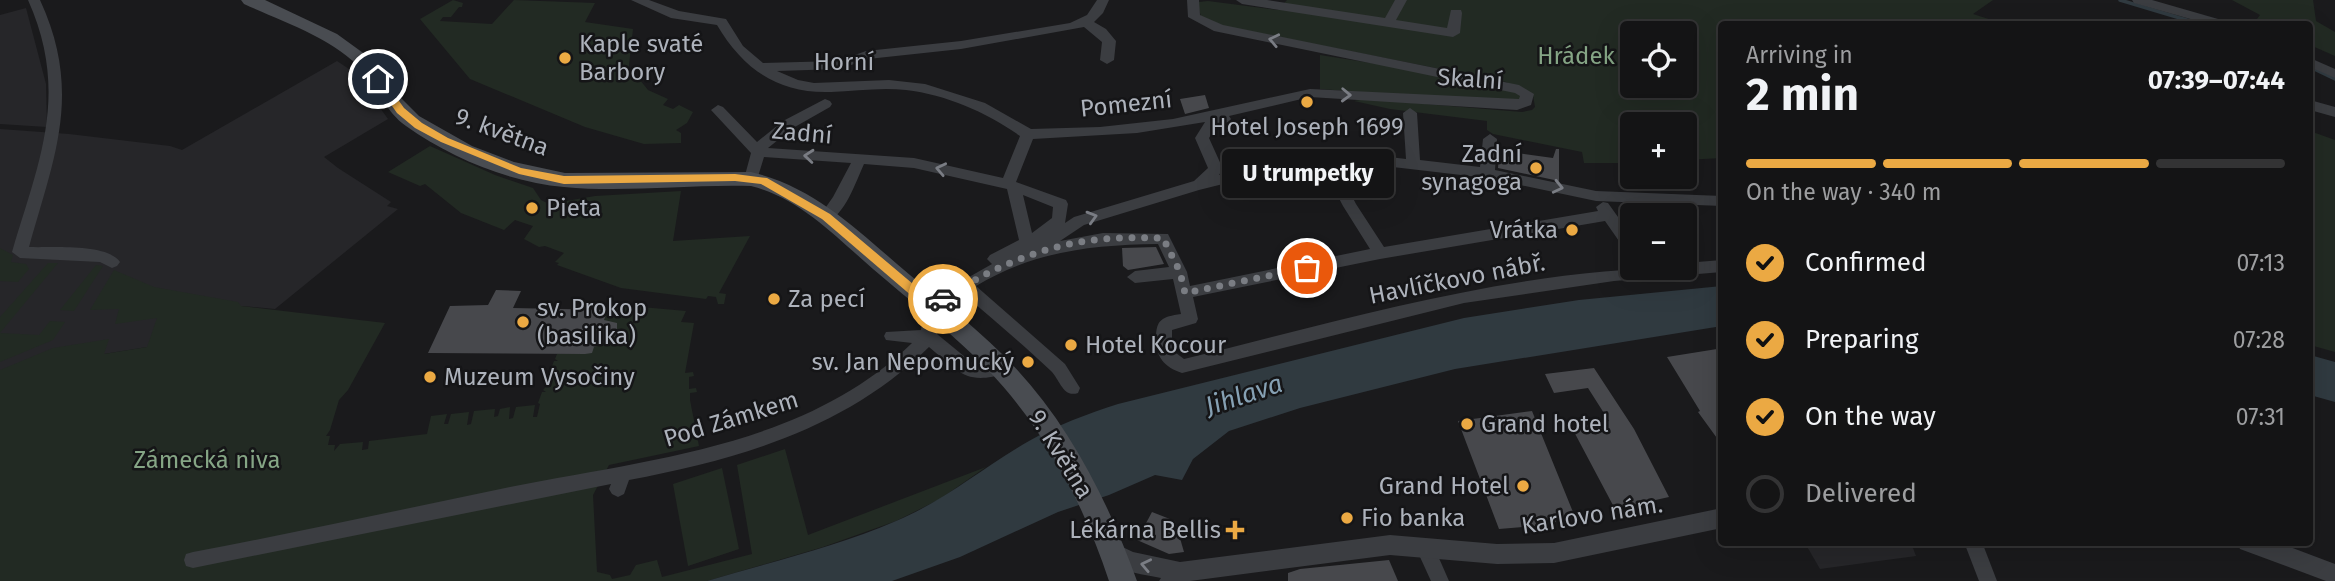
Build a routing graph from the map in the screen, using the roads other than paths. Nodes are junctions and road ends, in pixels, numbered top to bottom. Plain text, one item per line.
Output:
1 (34, 0) edge
2 (250, 0) edge
3 (637, 0) edge
4 (1103, 0) edge
5 (1193, 0) edge
6 (1242, 0) edge
7 (1401, 0) edge
8 (2138, 0) edge
9 (1456, 13) dead end
10 (2210, 21) edge
11 (1085, 22) junction
12 (1389, 22) junction
13 (1107, 60) dead end
14 (2313, 64) edge
15 (761, 67) junction
16 (2335, 75) edge
17 (1278, 97) junction
18 (825, 104) dead end
19 (2313, 107) edge
20 (718, 110) dead end
21 (2335, 112) edge
22 (1410, 114) dead end
23 (1028, 134) junction
24 (1490, 139) dead end
25 (758, 152) junction
26 (1323, 154) junction
27 (859, 161) junction
28 (1413, 164) junction
29 (1487, 173) junction
30 (751, 178) junction
31 (1011, 185) junction
32 (1198, 185) junction
33 (1596, 196) junction
34 (1718, 201) edge
35 (1608, 215) junction
36 (826, 216) junction
37 (1620, 232) edge
38 (1031, 247) junction
39 (1380, 253) junction
40 (112, 262) dead end
41 (1718, 266) edge
42 (1697, 267) edge
43 (1180, 272) junction
44 (1620, 274) edge
45 (1135, 277) dead end
46 (967, 283) junction
47 (1185, 293) junction
48 (932, 319) junction
49 (892, 336) dead end
50 (1072, 387) dead end
51 (1718, 519) edge
52 (1424, 546) junction
53 (1975, 546) edge
54 (2259, 546) edge
55 (1114, 554) junction
56 (193, 560) dead end
57 (2335, 574) edge
58 (1175, 576) edge
59 (1123, 581) edge
60 (1440, 581) edge
61 (1988, 581) edge

1 - 40 street
2 - 30 main road, 9. května
3 - 15 street, Horní
4 - 11 street
17 -> 5 street, Skalní
6 - 12 street
7 - 12 street
8 - 10 street
9 - 12 street
11 - 13 street
11 - 15 street
14 - 16 street
15 - 23 street, Horní
17 - 23 street, Pomezní
17 - 32 street, Skalní
18 - 25 street, Horní
19 - 21 street
20 - 25 street, Zadní
22 - 28 street
23 - 31 street
24 - 29 street
27 -> 25 street, Zadní
25 - 30 street
26 - 28 street
26 - 32 street
26 - 39 street
31 -> 27 street, Zadní
27 - 36 street, Zadní
28 - 29 street
29 -> 33 street
30 - 36 main road, 9. května
31 - 38 street
31 - 38 street, Zadní
38 -> 32 street
33 - 34 street
33 - 35 street
35 - 37 street
35 - 39 street
36 - 48 main road, 9. května
38 - 43 street
38 - 46 street, Pod Zámkem
39 - 47 street
41 - 42 street, Havlíčkovo nábř.
43 - 45 street
43 - 47 street
44 - 47 street, Havlíčkovo nábř.
46 - 48 street, Pod Zámkem
46 - 50 street
48 - 49 street
48 - 55 main road, 9. Května
48 - 56 street, Pod Zámkem
51 - 52 street, Karlovo nám.
52 - 58 street, Karlovo nám.
52 - 60 street
53 - 61 street
54 - 57 street
58 -> 55 street, Karlovo nám.
55 - 59 main road, 9. Května

